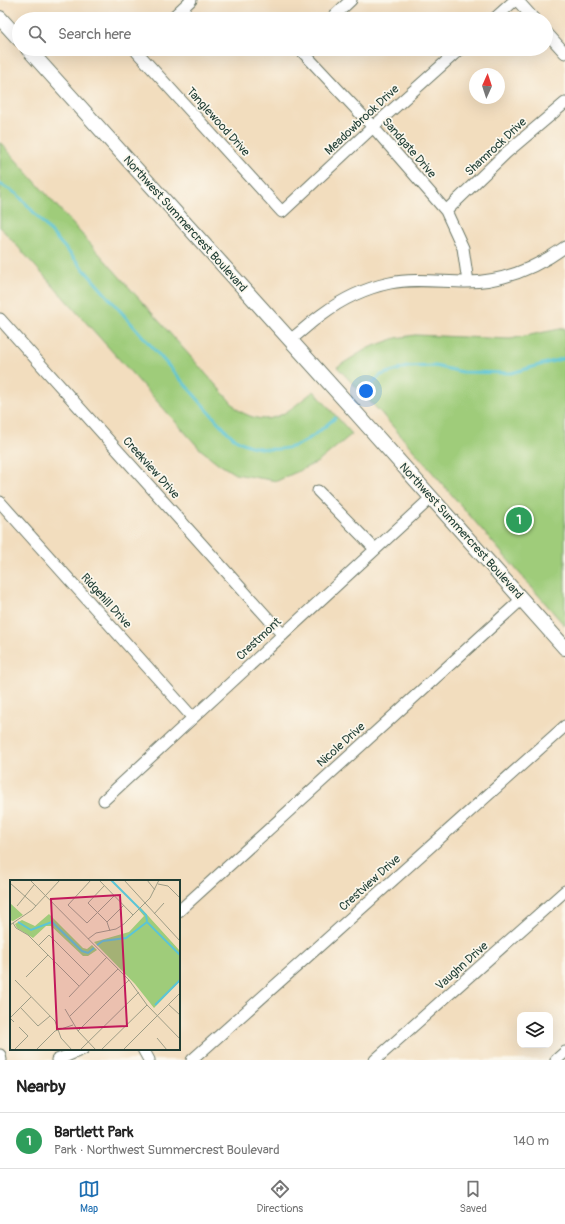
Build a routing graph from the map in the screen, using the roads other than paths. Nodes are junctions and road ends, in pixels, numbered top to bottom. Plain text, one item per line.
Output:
1 (191, 0) edge
2 (351, 0) edge
3 (516, 0) edge
4 (178, 12) edge
5 (338, 12) edge
6 (502, 12) edge
7 (527, 12) edge
8 (0, 18) edge
9 (12, 31) edge
10 (553, 40) edge
11 (565, 53) edge
12 (34, 56) edge
13 (141, 56) edge
14 (307, 56) edge
15 (452, 56) edge
16 (565, 102) edge
17 (373, 127) junction
18 (282, 212) joint
19 (446, 212) junction
20 (565, 247) edge
21 (468, 282) junction
22 (0, 319) edge
23 (290, 340) junction
24 (318, 491) dead end
25 (432, 498) junction
26 (0, 502) edge
27 (375, 549) junction
28 (522, 599) junction
29 (283, 635) junction
30 (565, 648) edge
31 (193, 718) junction
32 (565, 726) edge
33 (104, 800) dead end
34 (565, 891) edge
35 (180, 910) edge
36 (81, 1050) edge
37 (144, 1050) edge
38 (565, 1052) edge
39 (0, 1055) edge
40 (1, 1060) edge
41 (57, 1060) edge
42 (150, 1060) edge
43 (192, 1060) edge
44 (375, 1060) edge
45 (556, 1060) edge

1 - 4 street
2 - 5 street
3 - 6 street
3 - 7 street
8 - 9 street
10 - 11 street
12 - 23 street, Northwest Summercrest Boulevard
13 - 18 street, Tanglewood Drive
14 - 17 street, Sandgate Drive
15 - 17 street, Meadowbrook Drive
16 - 19 street, Shamrock Drive
17 - 18 street, Meadowbrook Drive
17 - 19 street, Sandgate Drive
19 - 21 street, Sandgate Drive
20 - 21 street
21 - 23 street
22 - 29 street, Creekview Drive
23 - 25 street, Northwest Summercrest Boulevard
24 - 27 street
25 - 27 street, Crestmont
25 - 28 street, Northwest Summercrest Boulevard
26 - 31 street, Ridgehill Drive
27 - 29 street, Crestmont
28 - 30 street, Northwest Summercrest Boulevard
28 - 35 street, Nicole Drive
29 - 31 street, Crestmont
31 - 33 street, Crestmont
32 - 43 street, Crestview Drive
34 - 44 street, Vaughn Drive
36 - 41 street
37 - 42 street
38 - 45 street
39 - 40 street

